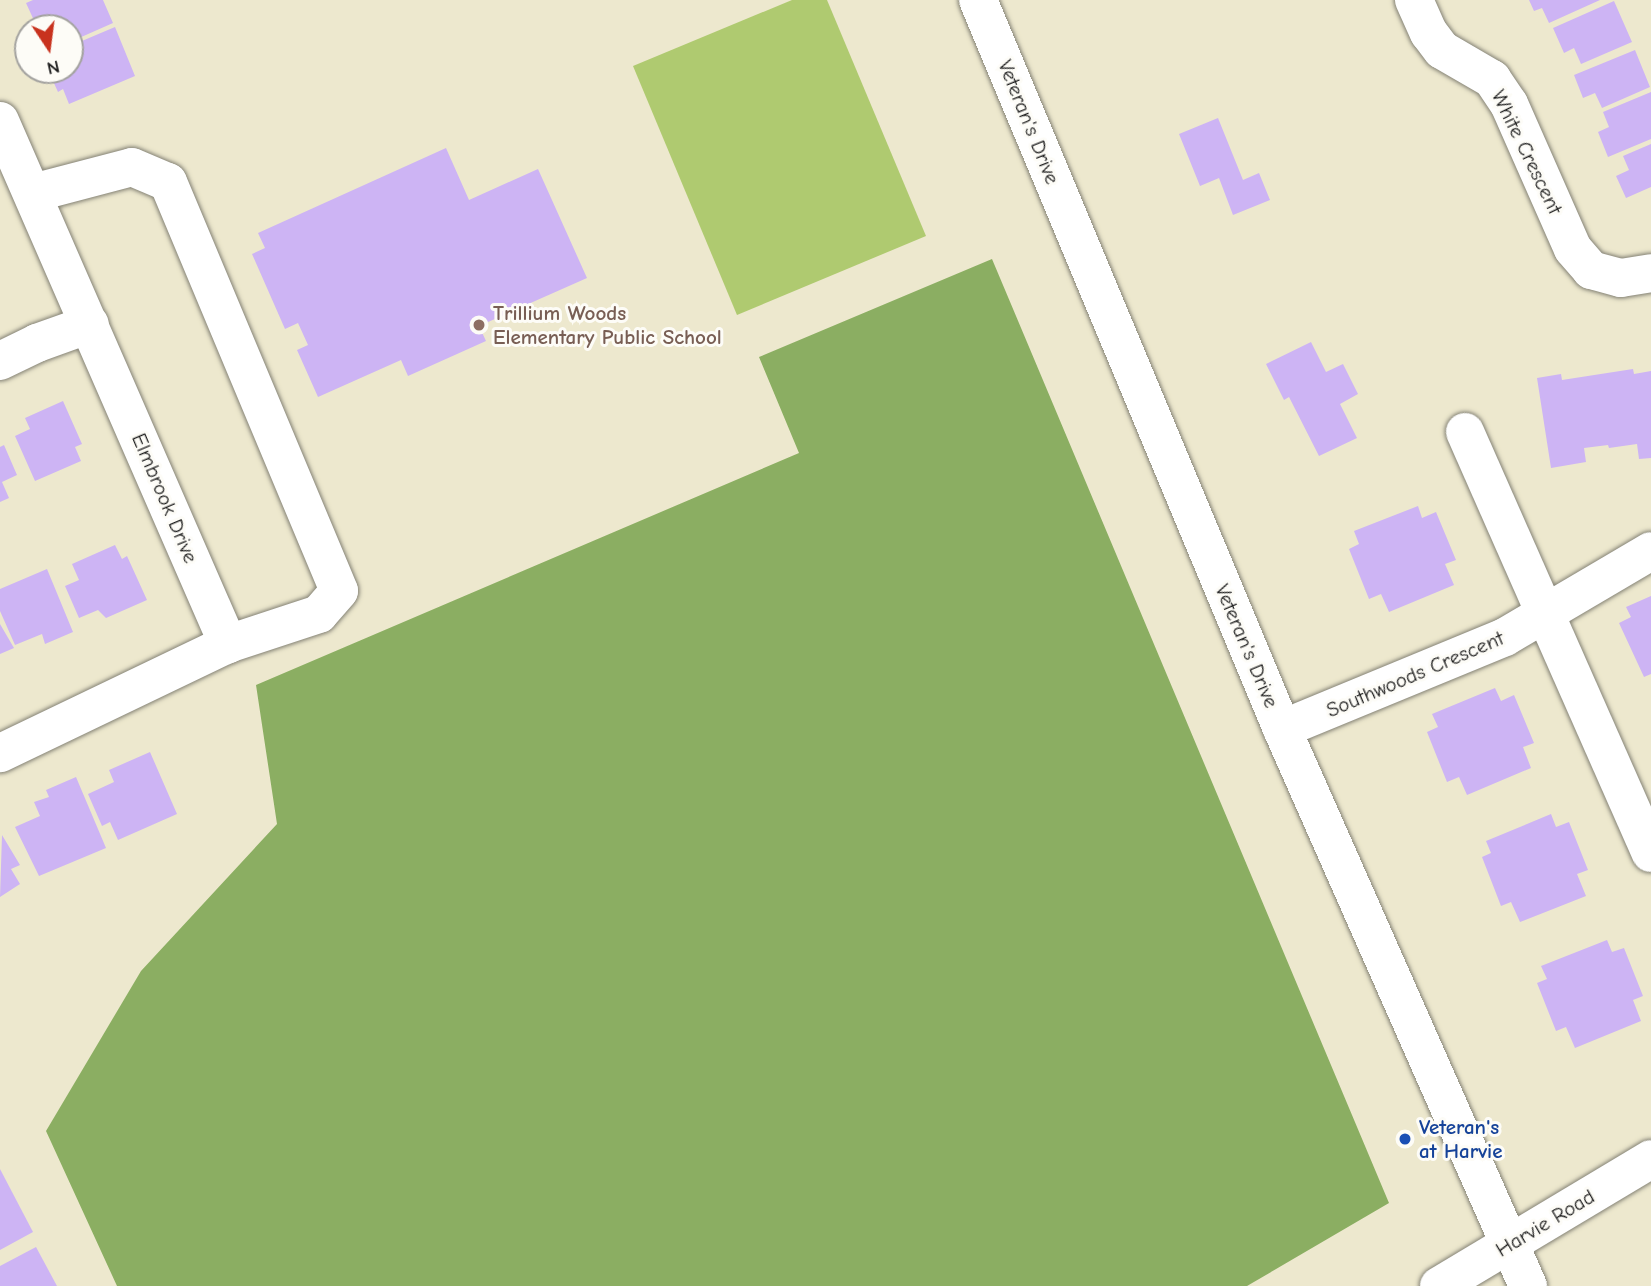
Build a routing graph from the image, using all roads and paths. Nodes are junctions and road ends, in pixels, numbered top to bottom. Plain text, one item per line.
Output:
1 (978, 0) edge
2 (1414, 0) edge
3 (0, 121) edge
4 (33, 193) junction
5 (1651, 274) edge
6 (90, 324) junction
7 (0, 361) edge
8 (1465, 432) dead end
9 (1651, 551) edge
10 (1545, 614) junction
11 (228, 644) junction
12 (1282, 729) junction
13 (0, 753) edge
14 (1651, 853) edge
15 (1651, 1159) edge
16 (1509, 1245) junction
17 (1439, 1286) edge
18 (1528, 1286) edge

1 - 12 street, Veteran's Drive
2 - 5 street, White Crescent
3 - 4 street, Elmbrook Drive
4 - 6 street, Elmbrook Drive
4 - 11 street
6 - 7 street
6 - 11 street, Elmbrook Drive
8 - 10 street
9 - 10 street, Southwoods Crescent
10 - 12 street, Southwoods Crescent
10 - 14 street
11 - 13 street
12 - 16 street, Veteran's Drive
15 - 16 street, Harvie Road
16 - 17 street, Harvie Road
16 - 18 street, Veteran's Drive

